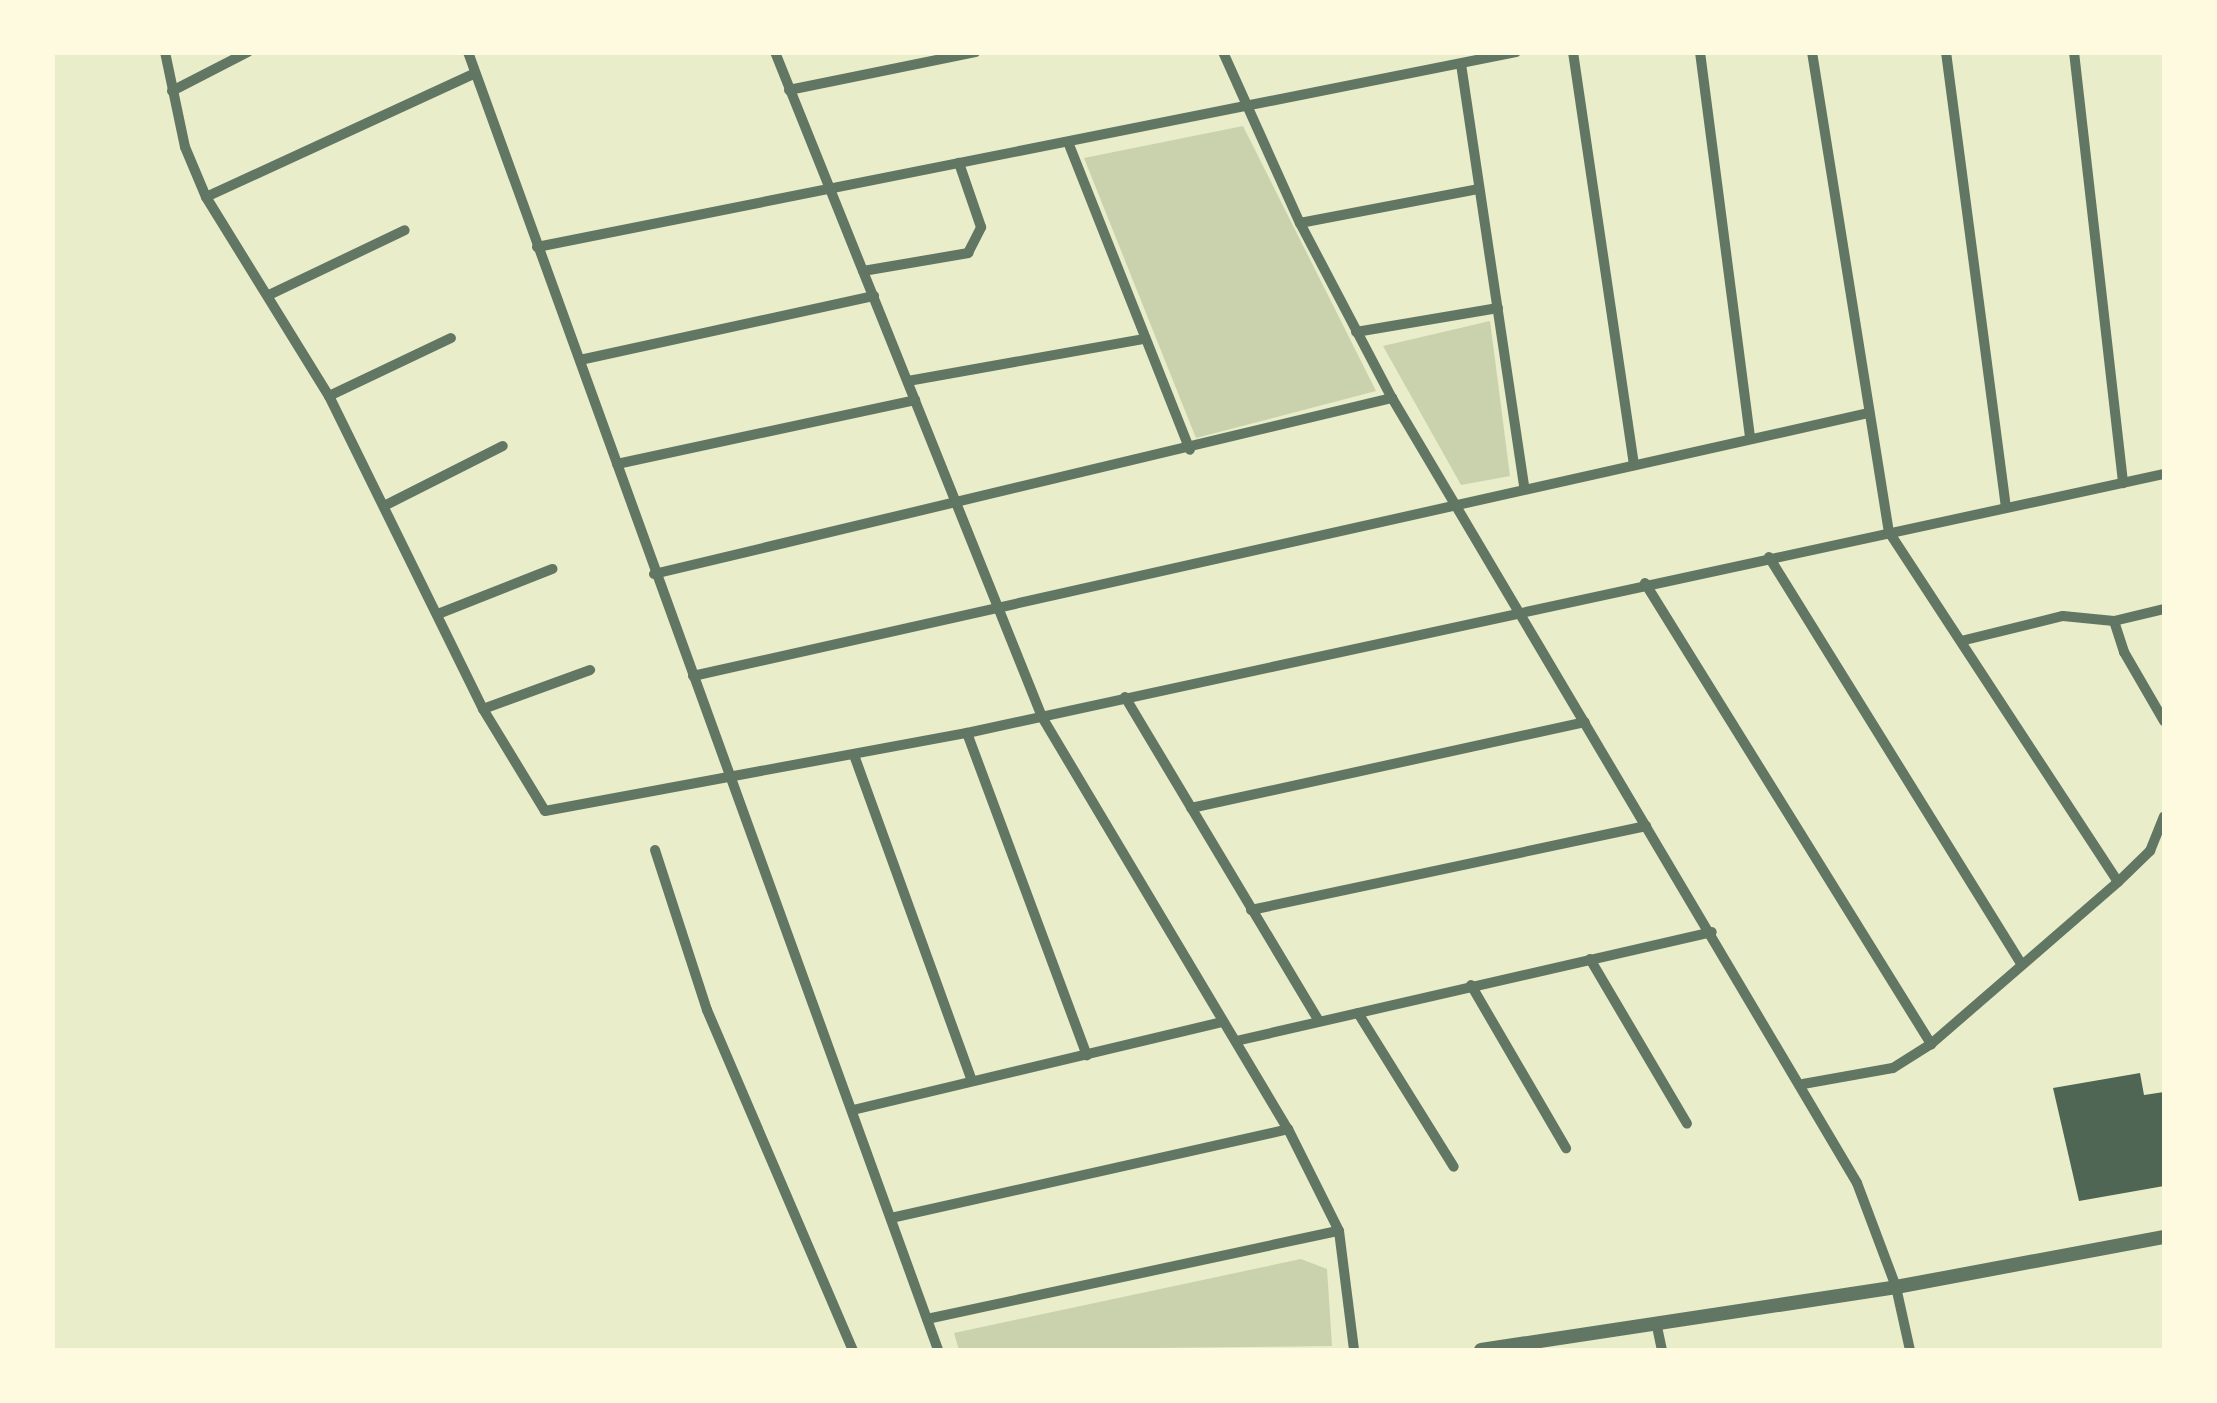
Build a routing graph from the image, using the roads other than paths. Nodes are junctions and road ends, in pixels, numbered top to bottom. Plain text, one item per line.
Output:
1 (165, 52) edge
2 (248, 52) edge
3 (468, 52) edge
4 (776, 52) edge
5 (975, 52) edge
6 (1223, 52) edge
7 (1516, 52) edge
8 (1573, 52) edge
9 (1700, 52) edge
10 (1812, 52) edge
11 (1946, 52) edge
12 (2074, 52) edge
13 (1461, 64) junction
14 (473, 74) junction
15 (789, 90) junction
16 (172, 91) junction
17 (1248, 106) junction
18 (1068, 142) junction
19 (960, 163) junction
20 (830, 189) junction
21 (1478, 189) junction
22 (206, 197) junction
23 (1300, 224) junction
24 (405, 230) dead end
25 (536, 247) junction
26 (863, 271) junction
27 (270, 294) junction
28 (874, 296) junction
29 (1498, 308) junction
30 (1356, 332) junction
31 (451, 338) dead end
32 (1144, 339) junction
33 (580, 360) junction
34 (908, 381) junction
35 (328, 396) junction
36 (1392, 398) junction
37 (915, 400) junction
38 (1870, 412) junction
39 (1750, 439) junction
40 (503, 446) dead end
41 (1190, 450) junction
42 (1634, 463) junction
43 (617, 464) junction
44 (2164, 474) edge
45 (2124, 482) junction
46 (1524, 487) junction
47 (1455, 501) junction
48 (957, 504) junction
49 (384, 506) junction
50 (2006, 507) junction
51 (1890, 532) junction
52 (1769, 557) junction
53 (552, 568) dead end
54 (654, 574) junction
55 (1645, 583) junction
56 (2164, 609) edge
57 (1518, 610) junction
58 (1000, 612) junction
59 (438, 614) junction
60 (2114, 621) junction
61 (1962, 641) junction
62 (590, 670) dead end
63 (693, 676) junction
64 (1126, 698) junction
65 (483, 710) junction
66 (1042, 717) junction
67 (2164, 721) edge
68 (1584, 722) junction
69 (967, 734) junction
70 (854, 755) junction
71 (730, 780) junction
72 (1191, 808) junction
73 (2164, 816) edge
74 (1646, 826) junction
75 (656, 850) dead end
76 (2118, 882) junction
77 (1252, 910) junction
78 (1712, 932) junction
79 (1590, 958) junction
80 (2022, 963) junction
81 (1472, 985) junction
82 (1358, 1012) junction
83 (1318, 1019) junction
84 (1222, 1022) junction
85 (1236, 1041) junction
86 (1930, 1044) junction
87 (1087, 1055) junction
88 (971, 1078) junction
89 (1803, 1084) junction
90 (853, 1110) junction
91 (1687, 1124) dead end
92 (1288, 1129) junction
93 (1566, 1148) dead end
94 (1454, 1167) dead end
95 (891, 1218) junction
96 (1339, 1232) junction
97 (2164, 1237) edge
98 (1896, 1288) junction
99 (927, 1319) junction
100 (1656, 1322) junction
101 (854, 1350) edge
102 (938, 1350) edge
103 (1354, 1350) edge
104 (1482, 1350) edge
105 (1662, 1350) edge
106 (1910, 1350) edge

1 - 16 street
2 - 16 street
3 - 14 street
4 - 15 street
5 - 15 street
6 - 17 street
7 - 13 street
8 - 42 street
9 - 39 street
10 - 38 street
11 - 50 street
12 - 45 street
13 - 17 street
13 - 21 street
14 - 22 street
14 - 25 street
15 - 20 street
16 - 22 street
17 - 18 street
17 - 23 street
18 - 19 street
18 - 32 street
19 - 20 street
19 - 26 street
20 - 25 street
20 - 26 street
21 - 23 street
21 - 29 street
22 - 27 street
23 - 30 street
24 - 27 street
25 - 33 street
26 - 28 street
27 - 35 street
28 - 33 street
28 - 34 street
29 - 30 street
29 - 46 street
30 - 36 street
31 - 35 street
32 - 34 street
32 - 41 street
33 - 43 street
34 - 37 street
35 - 49 street
36 - 41 street
36 - 47 street
37 - 43 street
37 - 48 street
38 - 39 street
38 - 51 street
39 - 42 street
40 - 49 street
41 - 48 street
42 - 46 street
43 - 54 street
44 - 45 street
45 - 50 street
46 - 47 street
47 - 57 street
47 - 58 street
48 - 54 street
48 - 58 street
49 - 59 street
50 - 51 street
51 - 52 street
51 - 61 street
52 - 55 street
52 - 80 street
53 - 59 street
54 - 63 street
55 - 57 street
55 - 86 street
56 - 60 street
57 - 64 street
57 - 68 street
58 - 63 street
58 - 66 street
59 - 65 street
60 - 61 street
60 - 67 street
61 - 76 street
62 - 65 street
63 - 71 street
64 - 66 street
64 - 72 street
65 - 71 street
66 - 69 street
66 - 84 street
68 - 72 street
68 - 74 street
69 - 70 street
69 - 87 street
70 - 71 street
70 - 88 street
71 - 90 street
72 - 77 street
73 - 76 street
74 - 77 street
74 - 78 street
75 - 101 street
76 - 80 street
77 - 83 street
78 - 79 street
78 - 89 street
79 - 81 street
79 - 91 street
80 - 86 street
81 - 82 street
81 - 93 street
82 - 83 street
82 - 94 street
83 - 85 street
84 - 85 street
84 - 87 street
85 - 92 street
86 - 89 street
87 - 88 street
88 - 90 street
89 - 98 street
90 - 95 street
92 - 95 street
92 - 96 street
95 - 99 street
96 - 99 street
96 - 103 street
97 - 98 street
98 - 100 street
98 - 106 street
99 - 102 street
100 - 104 street
100 - 105 street

